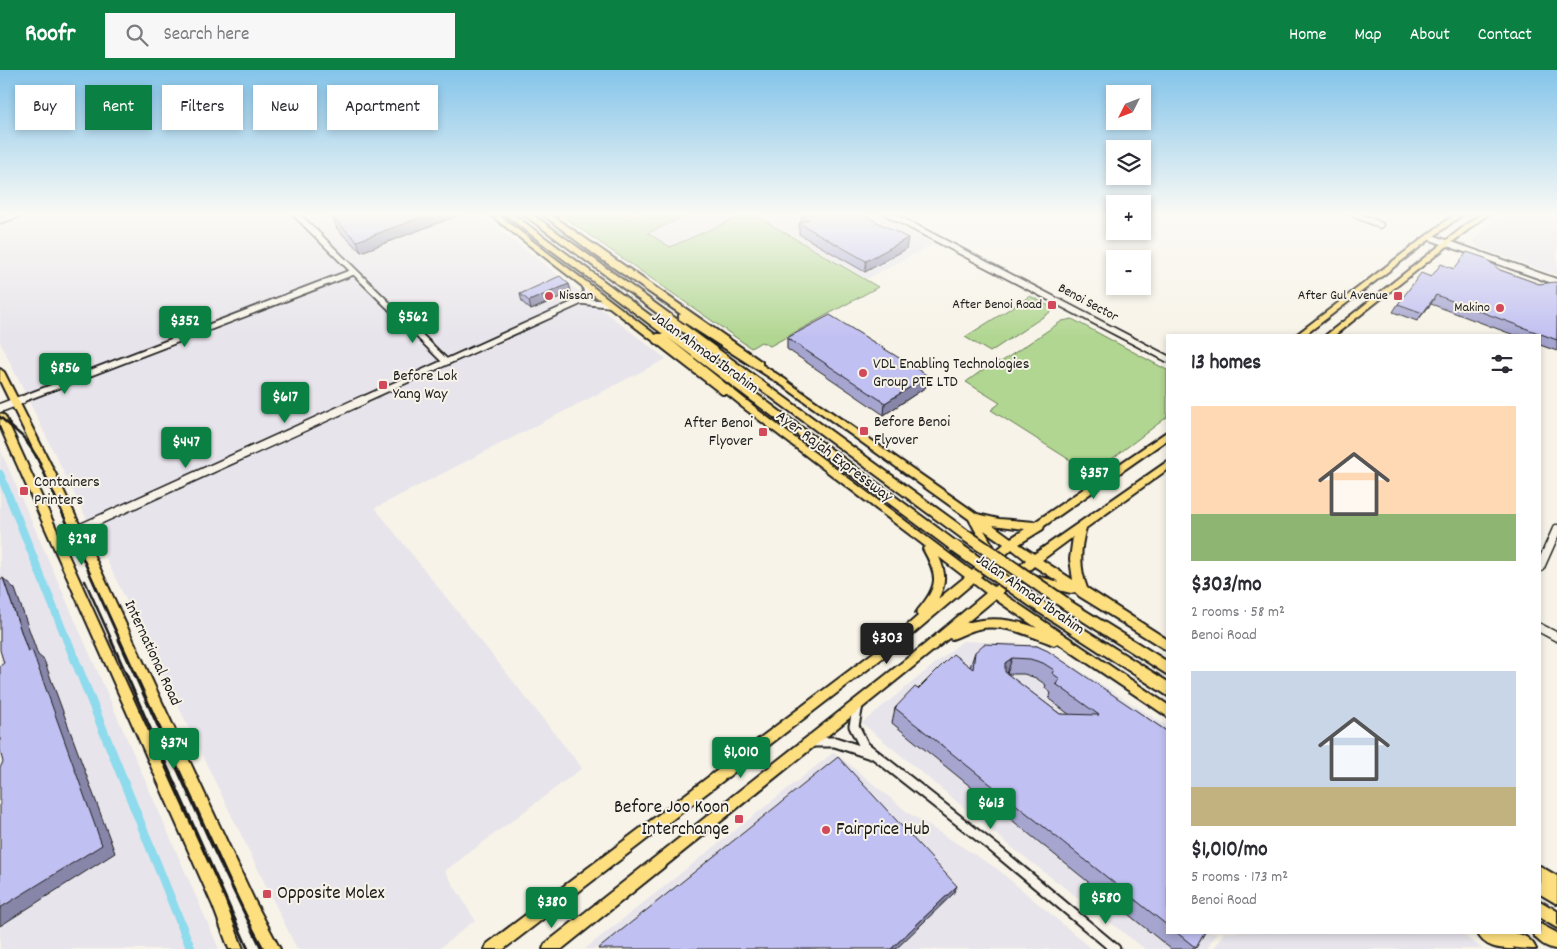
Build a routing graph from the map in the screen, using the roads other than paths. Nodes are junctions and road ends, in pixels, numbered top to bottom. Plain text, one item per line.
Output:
1 (336, 255) edge
2 (552, 255) edge
3 (558, 255) edge
4 (585, 255) edge
5 (603, 255) edge
6 (968, 255) edge
7 (1406, 255) edge
8 (1433, 255) edge
9 (1479, 255) edge
10 (353, 272) junction
11 (588, 280) junction
12 (1557, 282) edge
13 (648, 300) junction
14 (581, 301) junction
15 (609, 304) junction
16 (1301, 334) edge
17 (1331, 334) edge
18 (1166, 358) edge
19 (446, 362) junction
20 (0, 372) edge
21 (783, 382) junction
22 (14, 403) junction
23 (0, 408) edge
24 (751, 408) junction
25 (0, 416) edge
26 (1166, 437) edge
27 (1166, 465) edge
28 (970, 516) junction
29 (1082, 524) junction
30 (1039, 526) junction
31 (1557, 529) edge
32 (77, 531) junction
33 (921, 539) junction
34 (55, 540) junction
35 (1012, 544) junction
36 (938, 551) junction
37 (1034, 560) junction
38 (1541, 564) edge
39 (992, 567) junction
40 (1020, 572) junction
41 (1006, 584) junction
42 (996, 592) junction
43 (1084, 593) junction
44 (1026, 616) junction
45 (1541, 629) edge
46 (1557, 637) edge
47 (898, 640) junction
48 (1166, 645) edge
49 (928, 648) junction
50 (1074, 648) junction
51 (1166, 668) edge
52 (1166, 689) edge
53 (858, 703) junction
54 (1166, 711) edge
55 (809, 742) junction
56 (875, 755) junction
57 (1541, 874) edge
58 (1557, 884) edge
59 (1541, 886) edge
60 (1557, 896) edge
61 (1541, 910) edge
62 (1557, 920) edge
63 (1541, 933) edge
64 (1487, 934) edge
65 (1506, 934) edge
66 (1557, 943) edge
67 (236, 949) edge
68 (273, 949) edge
69 (492, 949) edge
70 (550, 949) edge
71 (1114, 949) edge
72 (1507, 949) edge
73 (1528, 949) edge

1 - 10 street
2 - 11 main road, Jalan Ahmad Ibrahim
3 - 11 highway, Ayer Rajah Expressway
4 - 13 highway, Ayer Rajah Expressway
5 - 21 main road, Jalan Ahmad Ibrahim
6 - 18 street, Benoi Sector
7 - 16 main road
8 - 17 main road
9 - 12 street
10 - 19 street
10 - 22 street
11 - 14 street
11 - 15 main road, Jalan Ahmad Ibrahim
11 - 24 highway
11 - 52 highway, Ayer Rajah Expressway, bridge
13 - 21 highway
13 - 51 highway, Ayer Rajah Expressway, bridge
14 - 15 street
14 - 19 street
15 - 24 main road, Jalan Ahmad Ibrahim
19 - 32 street
20 - 22 main road, International Road
21 - 28 main road, Jalan Ahmad Ibrahim
22 - 23 street
22 - 32 main road, International Road
24 - 33 main road, Jalan Ahmad Ibrahim
25 - 34 main road
26 - 30 main road
27 - 29 main road
28 - 30 main road
28 - 35 main road, Jalan Ahmad Ibrahim
28 - 39 main road
29 - 37 main road
29 - 43 main road
30 - 35 main road
31 - 38 street
32 - 34 street
32 - 68 main road, International Road
33 - 36 main road, Jalan Ahmad Ibrahim
33 - 47 main road
34 - 67 main road
35 - 37 main road, Jalan Ahmad Ibrahim
35 - 39 main road
36 - 39 main road, Jalan Ahmad Ibrahim
36 - 39 main road
37 - 40 main road
37 - 43 main road, Jalan Ahmad Ibrahim
39 - 40 main road
39 - 41 main road
39 - 42 main road, Jalan Ahmad Ibrahim
39 - 42 main road
39 - 47 main road
40 - 41 main road
40 - 43 main road
41 - 42 main road
41 - 44 main road
42 - 44 main road, Jalan Ahmad Ibrahim
42 - 49 main road
43 - 48 main road, Jalan Ahmad Ibrahim
44 - 50 main road, Jalan Ahmad Ibrahim
45 - 46 street
47 - 69 main road
49 - 50 main road
49 - 53 main road
50 - 54 main road, Jalan Ahmad Ibrahim
53 - 55 main road
53 - 56 street
55 - 56 street
55 - 70 main road
56 - 71 street
57 - 58 main road
59 - 60 highway
61 - 62 highway
63 - 66 highway
64 - 72 main road
65 - 73 highway

